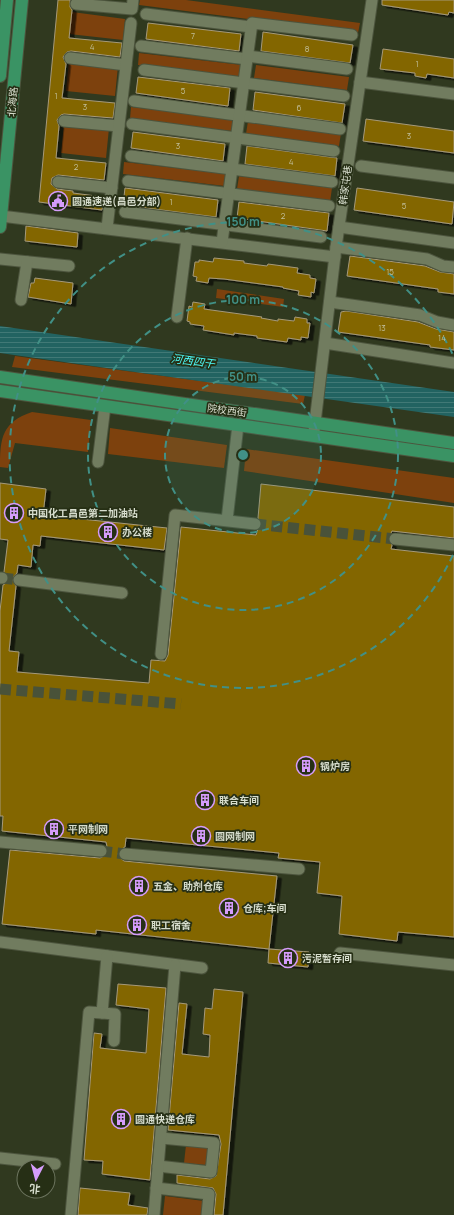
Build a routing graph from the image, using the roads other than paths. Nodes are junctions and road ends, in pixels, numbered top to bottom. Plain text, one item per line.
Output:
1 (7, 0) edge
2 (22, 0) edge
3 (133, 0) edge
4 (372, 0) edge
5 (76, 4) dead end
6 (146, 14) dead end
7 (131, 23) dead end
8 (251, 27) junction
9 (352, 35) dead end
10 (141, 46) dead end
11 (1, 58) edge
12 (70, 58) dead end
13 (247, 58) junction
14 (126, 65) junction
15 (347, 69) dead end
16 (144, 70) dead end
17 (0, 76) edge
18 (243, 82) junction
19 (360, 82) junction
20 (454, 94) edge
21 (344, 96) dead end
22 (134, 101) dead end
23 (239, 115) junction
24 (64, 121) dead end
25 (132, 124) dead end
26 (119, 126) junction
27 (340, 129) dead end
28 (236, 138) junction
29 (334, 151) dead end
30 (131, 156) dead end
31 (361, 166) dead end
32 (231, 169) junction
33 (454, 178) edge
34 (128, 181) dead end
35 (58, 182) dead end
36 (332, 182) dead end
37 (2, 188) edge
38 (112, 188) junction
39 (228, 193) junction
40 (329, 206) dead end
41 (125, 212) dead end
42 (1, 222) edge
43 (224, 225) junction
44 (339, 227) junction
45 (107, 228) junction
46 (321, 237) dead end
47 (187, 238) junction
48 (222, 242) junction
49 (454, 243) edge
50 (336, 252) junction
51 (0, 259) edge
52 (27, 262) junction
53 (69, 266) dead end
54 (454, 268) edge
55 (21, 300) dead end
56 (330, 302) junction
57 (177, 317) dead end
58 (454, 325) edge
59 (325, 343) junction
60 (454, 363) edge
61 (0, 377) edge
62 (0, 391) edge
63 (105, 406) junction
64 (315, 423) junction
65 (238, 425) junction
66 (313, 436) junction
67 (454, 443) edge
68 (454, 456) edge
69 (98, 462) dead end
70 (227, 520) junction
71 (255, 524) tunnel mouth
72 (395, 539) tunnel mouth
73 (454, 545) edge
74 (19, 580) tunnel mouth
75 (122, 593) dead end
76 (161, 654) dead end
77 (0, 842) edge
78 (100, 851) tunnel mouth
79 (125, 854) tunnel mouth
80 (299, 869) dead end
81 (0, 942) edge
82 (340, 953) dead end
83 (107, 956) junction
84 (175, 965) junction
85 (454, 965) edge
86 (202, 968) dead end
87 (102, 1013) junction
88 (114, 1041) dead end
89 (161, 1138) junction
90 (0, 1158) edge
91 (16, 1160) edge
92 (158, 1166) junction
93 (156, 1188) junction
94 (71, 1215) edge
95 (154, 1215) edge
96 (207, 1215) edge

1 - 11 main road, 北海路
2 - 37 main road, 北海路
3 - 5 street
4 - 19 street, 韩家屯巷
6 - 8 street
7 - 14 street
8 - 9 street
8 - 13 street
10 - 13 street
11 - 17 main road, 北海路
12 - 14 street
13 - 15 street
13 - 18 street
14 - 26 street
16 - 18 street
18 - 21 street
18 - 23 street
19 - 20 street
19 - 44 street, 韩家屯巷
22 - 23 street
23 - 27 street
23 - 28 street
24 - 26 street
25 - 28 street
26 - 38 street
28 - 29 street
28 - 32 street
30 - 32 street
31 - 33 street
32 - 36 street
32 - 39 street
34 - 39 street
35 - 38 street
37 - 42 main road, 北海路
38 - 45 street
39 - 40 street
39 - 43 street
41 - 43 street
42 - 45 street
43 - 46 street
43 - 48 street
44 - 49 street
44 - 50 street, 韩家屯巷
45 - 47 street
47 - 48 street
47 - 57 street
48 - 50 street
50 - 54 street
50 - 56 street, 韩家屯巷
51 - 52 street
52 - 53 street
52 - 55 street
56 - 58 street
56 - 59 street, 韩家屯巷
59 - 60 street
59 - 64 street, 韩家屯巷
61 - 64 main road, 院校西街
62 - 63 main road, 院校西街
63 - 65 main road, 院校西街
63 - 69 street
64 - 66 street
64 - 67 main road, 院校西街
65 - 66 main road, 院校西街
65 - 70 street
66 - 68 main road, 院校西街
70 - 71 street
70 - 76 street
72 - 73 street
74 - 75 street
77 - 78 street
79 - 80 street
81 - 83 street
82 - 85 street
83 - 84 street
83 - 87 street
84 - 86 street
84 - 89 street
87 - 88 street
87 - 94 street
89 - 92 street
89 - 92 street
90 - 91 street
92 - 93 street
93 - 95 street
93 - 96 street

